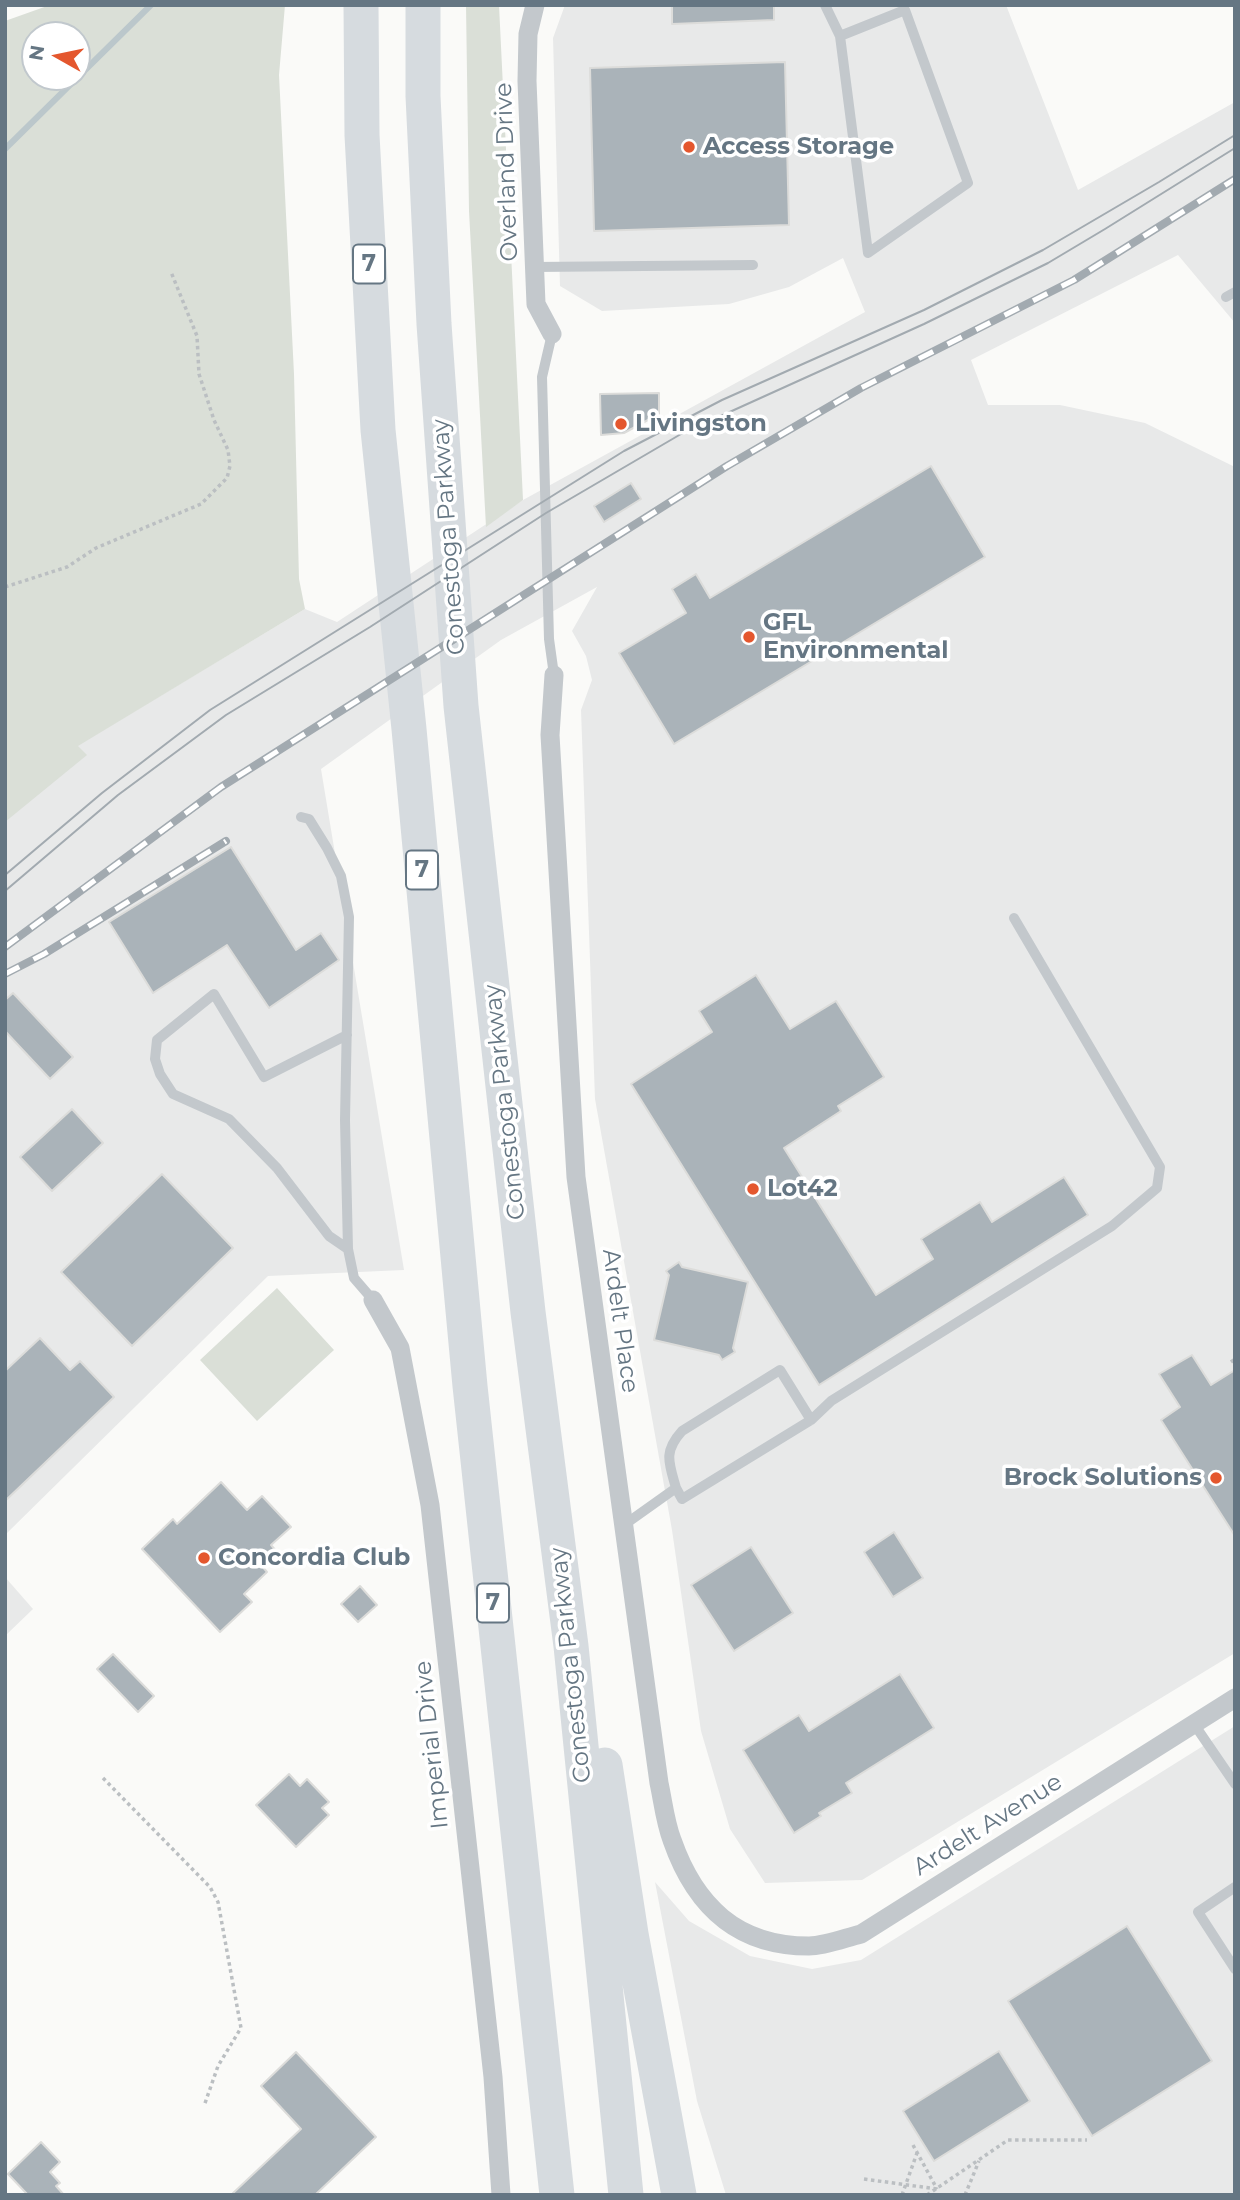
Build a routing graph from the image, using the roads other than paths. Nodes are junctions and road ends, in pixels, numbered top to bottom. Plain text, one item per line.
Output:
1 (361, 5) edge
2 (423, 5) edge
3 (535, 5) edge
4 (825, 5) edge
5 (840, 36) junction
6 (753, 265) dead end
7 (535, 267) junction
8 (552, 334) joint
9 (554, 675) joint
10 (301, 817) dead end
11 (1014, 918) dead end
12 (347, 1035) junction
13 (348, 1249) junction
14 (373, 1300) joint
15 (811, 1420) junction
16 (676, 1488) junction
17 (623, 1525) junction
18 (571, 1646) junction
19 (1235, 1698) edge
20 (1194, 1724) junction
21 (1235, 1784) edge
22 (1235, 1887) edge
23 (753, 1937) joint
24 (1235, 1969) edge
25 (501, 2195) edge
26 (556, 2195) edge
27 (626, 2195) edge
28 (679, 2195) edge

1 - 26 highway, 7
2 - 18 highway, Conestoga Parkway
3 - 7 street, Overland Drive
4 - 5 lane
5 - 5 lane
6 - 7 lane
7 - 8 street, Overland Drive
8 - 9 lane
9 - 17 street, Ardelt Place
10 - 12 lane
11 - 15 lane
12 - 13 lane
12 - 13 lane
13 - 14 lane
14 - 25 street, Imperial Drive
15 - 16 lane
15 - 16 lane
16 - 17 lane
17 - 23 street, Ardelt Place
18 - 27 highway, Conestoga Parkway
18 - 28 highway
19 - 20 street, Ardelt Avenue
20 - 21 lane
20 - 23 street, Ardelt Avenue
22 - 24 lane

